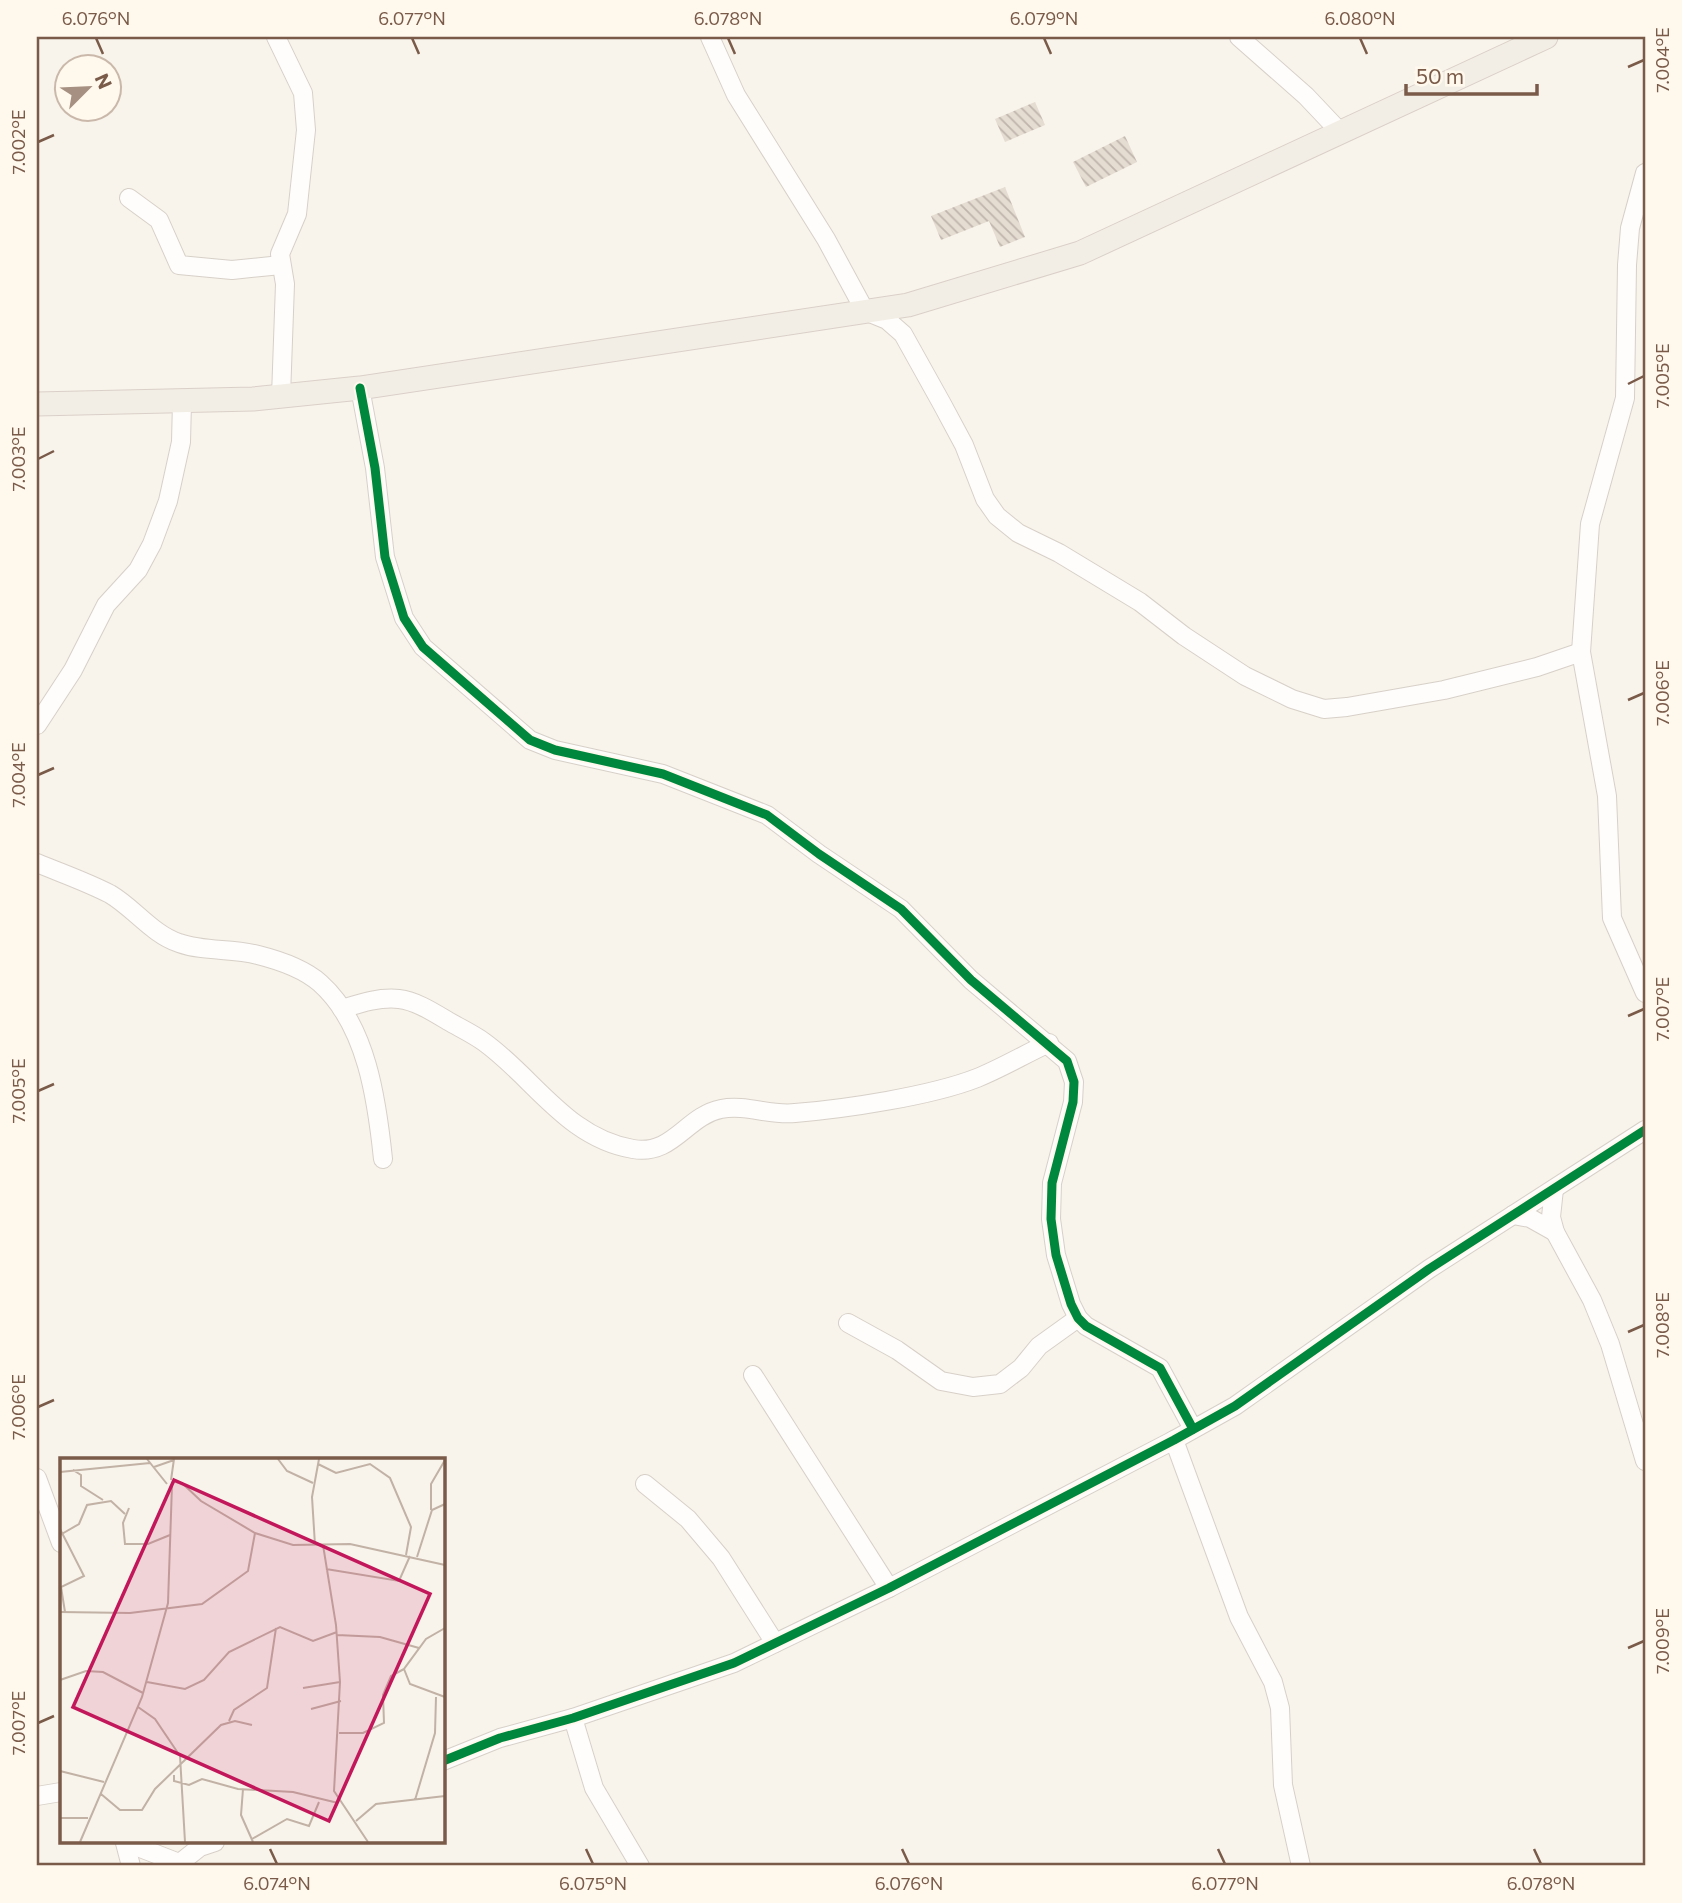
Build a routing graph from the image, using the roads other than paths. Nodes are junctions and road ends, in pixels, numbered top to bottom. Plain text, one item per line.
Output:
1 (276, 37) edge
2 (710, 37) edge
3 (1239, 37) edge
4 (1546, 37) edge
5 (1341, 133) junction
6 (1645, 173) edge
7 (129, 198) dead end
8 (281, 265) junction
9 (865, 312) junction
10 (360, 388) junction
11 (281, 396) junction
12 (182, 402) junction
13 (37, 404) edge
14 (1581, 652) junction
15 (37, 725) edge
16 (37, 863) edge
17 (1645, 993) edge
18 (342, 1009) junction
19 (1049, 1042) junction
20 (1645, 1130) edge
21 (383, 1159) dead end
22 (1554, 1189) junction
23 (1513, 1215) junction
24 (1555, 1232) junction
25 (1078, 1318) junction
26 (848, 1323) dead end
27 (753, 1375) dead end
28 (1193, 1429) junction
29 (1174, 1440) junction
30 (1645, 1461) edge
31 (37, 1478) edge
32 (645, 1484) dead end
33 (60, 1540) edge
34 (889, 1588) junction
35 (775, 1643) junction
36 (573, 1718) junction
37 (444, 1761) edge
38 (60, 1792) edge
39 (37, 1796) edge
40 (125, 1843) edge
41 (127, 1843) edge
42 (212, 1843) edge
43 (177, 1864) edge
44 (131, 1866) edge
45 (640, 1866) edge
46 (1301, 1866) edge

1 - 8 street
2 - 9 street
3 - 5 street
4 - 5 main road
5 - 9 main road
6 - 14 street
7 - 8 street
8 - 11 street
9 - 10 main road
9 - 14 street
10 - 11 main road
10 - 19 street
11 - 12 main road
12 - 13 main road
12 - 15 street
14 - 17 street
16 - 18 street
18 - 19 street
18 - 21 street
19 - 25 street
20 - 22 street
22 - 23 street
22 - 24 street
23 - 24 street
23 - 28 street
24 - 30 street
25 - 26 street
25 - 28 street
27 - 34 street
28 - 29 street
29 - 34 street
29 - 46 street
31 - 33 street
32 - 35 street
34 - 35 street
35 - 36 street
36 - 37 street
36 - 45 street
38 - 39 street
40 - 44 street
41 - 43 street
42 - 43 street

